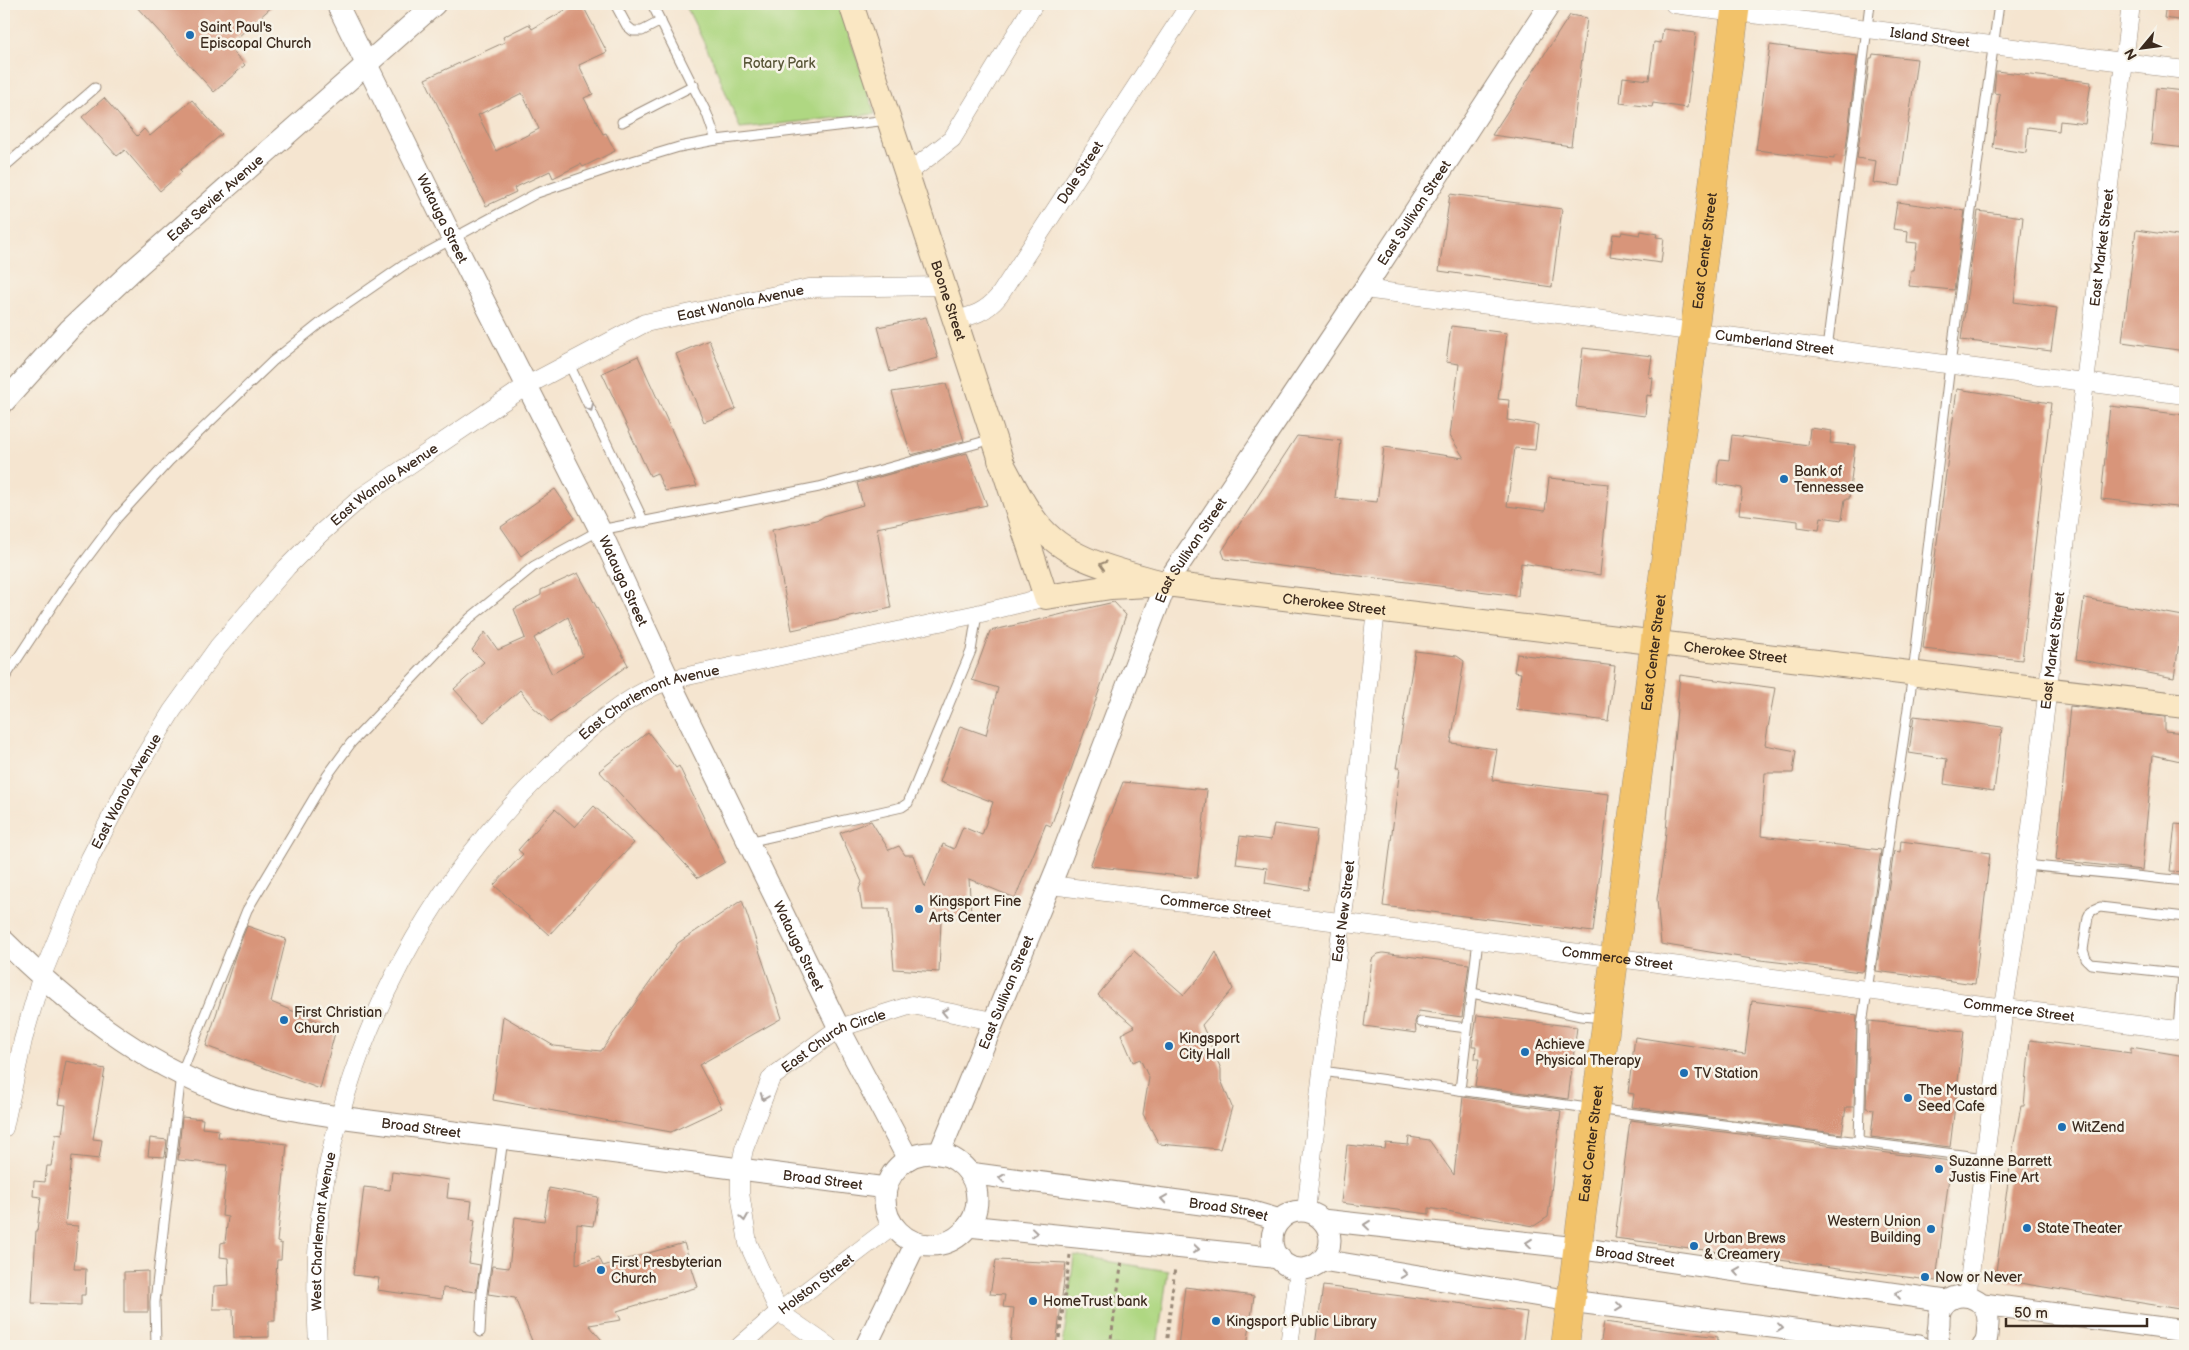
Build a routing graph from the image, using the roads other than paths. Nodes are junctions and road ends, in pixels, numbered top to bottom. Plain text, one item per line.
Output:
1 (337, 4) edge
2 (435, 4) edge
3 (615, 4) edge
4 (652, 4) edge
5 (851, 4) edge
6 (1034, 4) edge
7 (1190, 4) edge
8 (1550, 4) edge
9 (1674, 4) edge
10 (1870, 4) edge
11 (1998, 4) edge
12 (2131, 4) edge
13 (1736, 8) edge
14 (660, 21) junction
15 (1866, 29) junction
16 (1994, 45) junction
17 (2124, 62) junction
18 (367, 64) junction
19 (2185, 70) edge
20 (694, 85) junction
21 (95, 88) dead end
22 (890, 119) junction
23 (622, 122) dead end
24 (716, 140) junction
25 (4, 167) edge
26 (908, 173) junction
27 (452, 238) junction
28 (943, 286) junction
29 (1364, 289) junction
30 (954, 320) junction
31 (1694, 332) junction
32 (1827, 349) junction
33 (569, 364) junction
34 (1950, 365) junction
35 (2084, 382) junction
36 (526, 386) junction
37 (2185, 395) edge
38 (4, 402) edge
39 (997, 449) junction
40 (644, 522) junction
41 (600, 530) junction
42 (1166, 584) junction
43 (1046, 597) junction
44 (1376, 609) junction
45 (977, 614) junction
46 (1655, 643) junction
47 (1914, 674) junction
48 (4, 679) edge
49 (669, 680) junction
50 (2048, 690) junction
51 (2185, 706) edge
52 (748, 842) junction
53 (2025, 865) junction
54 (2185, 881) edge
55 (1050, 884) junction
56 (2185, 916) edge
57 (1342, 922) junction
58 (1478, 940) junction
59 (4, 941) edge
60 (1614, 958) junction
61 (2184, 974) edge
62 (41, 978) junction
63 (1867, 990) junction
64 (1472, 993) junction
65 (2004, 1008) junction
66 (1607, 1019) junction
67 (992, 1021) junction
68 (1421, 1022) dead end
69 (840, 1028) junction
70 (1467, 1028) junction
71 (2182, 1031) edge
72 (1322, 1071) junction
73 (181, 1074) junction
74 (1460, 1090) junction
75 (1595, 1109) junction
76 (339, 1117) junction
77 (4, 1128) edge
78 (503, 1139) junction
79 (1859, 1142) junction
80 (939, 1154) junction
81 (1985, 1158) junction
82 (908, 1159) junction
83 (740, 1170) junction
84 (969, 1173) junction
85 (886, 1188) junction
86 (1314, 1216) junction
87 (1280, 1220) junction
88 (893, 1225) junction
89 (968, 1226) junction
90 (916, 1243) junction
91 (1577, 1248) junction
92 (1280, 1258) junction
93 (1322, 1260) junction
94 (1299, 1268) junction
95 (1975, 1300) junction
96 (1570, 1301) junction
97 (1946, 1301) junction
98 (779, 1312) junction
99 (2185, 1331) edge
100 (480, 1332) dead end
101 (156, 1346) edge
102 (318, 1346) edge
103 (740, 1346) edge
104 (828, 1346) edge
105 (866, 1346) edge
106 (1289, 1346) edge
107 (1565, 1346) edge
108 (1919, 1346) edge
109 (1941, 1346) edge
110 (1983, 1346) edge

1 - 18 street, Watauga Street
2 - 18 street, East Sevier Avenue
3 - 14 lane
4 - 14 lane
5 - 22 main road, Boone Street
6 - 26 street
7 - 30 street, Dale Street
8 - 29 street, East Sullivan Street
9 - 13 street, Island Street
10 - 15 lane
11 - 16 lane
12 - 17 street, East Market Street
13 - 15 street, Island Street
13 - 31 main road, East Center Street
14 - 20 lane
15 - 16 street, Island Street
15 - 32 lane
16 - 17 street, Island Street
16 - 34 lane
17 - 19 street, Island Street
17 - 35 street, East Market Street
18 - 27 street, Watauga Street
18 - 38 street, East Sevier Avenue
20 - 23 lane
20 - 24 lane
21 - 25 lane
22 - 24 lane
22 - 26 main road, Boone Street
24 - 27 lane
26 - 28 main road, Boone Street
27 - 36 street, Watauga Street
27 - 48 lane
28 - 30 main road, Boone Street
28 - 33 street, East Wanola Avenue
29 - 31 street, Cumberland Street
29 - 42 street, East Sullivan Street
30 - 39 main road, Boone Street
31 - 32 street, Cumberland Street
31 - 46 main road, East Center Street
32 - 34 street, Cumberland Street
33 - 36 street, East Wanola Avenue
33 -> 40 lane
34 - 35 street, Cumberland Street
34 - 47 lane
35 - 37 street, Cumberland Street
35 - 50 street, East Market Street
36 - 41 street, Watauga Street
36 - 62 street, East Wanola Avenue
39 - 40 lane
42 -> 39 main road
39 - 43 main road, Boone Street
40 - 41 lane
41 - 49 street, Watauga Street
41 - 73 lane
42 - 43 main road, East Charlemont Avenue
42 - 44 main road, Cherokee Street
42 - 55 street, East Sullivan Street
43 - 45 street, East Charlemont Avenue
44 - 46 main road, Cherokee Street
44 - 57 street, East New Street
45 - 49 street, East Charlemont Avenue
45 - 52 lane
46 - 47 main road, Cherokee Street
46 - 60 main road, East Center Street
47 - 50 main road, Cherokee Street
47 - 63 lane
49 - 52 street, Watauga Street
49 - 76 street, East Charlemont Avenue
50 - 51 main road, Cherokee Street
50 - 53 street, East Market Street
52 - 69 street, Watauga Street
53 - 54 lane
53 - 65 street, East Market Street
55 - 57 street, Commerce Street
55 - 67 street, East Sullivan Street
56 - 61 lane
57 - 58 street, Commerce Street
57 - 72 street, East New Street
58 - 60 street, Commerce Street
58 - 64 lane
59 - 62 street, Broad Street
60 - 63 street, Commerce Street
60 - 66 main road, East Center Street
61 - 71 lane
62 - 73 street, Broad Street
62 - 77 street, East Wanola Avenue
63 - 65 street, Commerce Street
63 - 79 lane
64 - 66 lane
64 - 70 lane
65 - 71 street, Commerce Street
65 - 81 street, East Market Street
66 - 75 main road, East Center Street
67 -> 69 street, East Church Circle
67 - 80 street, East Sullivan Street
68 - 70 lane
69 - 82 street, Watauga Street
69 -> 83 street, East Church Circle
70 - 74 lane
72 - 74 lane
72 - 86 street, East New Street
73 - 76 street, Broad Street
73 - 101 lane
74 - 75 lane
75 - 79 lane
75 - 91 main road, East Center Street
76 - 78 street, Broad Street
76 - 102 street, West Charlemont Avenue
78 - 83 street, Broad Street
78 - 100 lane
79 - 81 lane
80 - 82 street
80 - 84 street
81 - 95 street, East Market Street
82 - 85 street
83 - 85 street, Broad Street
83 -> 98 street, East Church Circle
87 -> 84 street, Broad Street
84 - 89 street
85 - 88 street
86 - 87 street
91 -> 86 street, Broad Street
86 - 93 street
87 - 92 street
88 - 90 street
88 - 98 street, Holston Street
89 - 90 street
89 -> 92 street
90 - 105 street
91 - 96 main road, East Center Street
97 -> 91 street, Broad Street
92 - 94 street
93 - 94 street
93 -> 96 street
94 - 106 street
95 - 97 street, Broad Street
95 - 99 street
95 - 110 street
96 - 107 main road, East Center Street
96 -> 108 street
97 - 109 street
98 - 103 street, Holston Street
98 - 104 street

